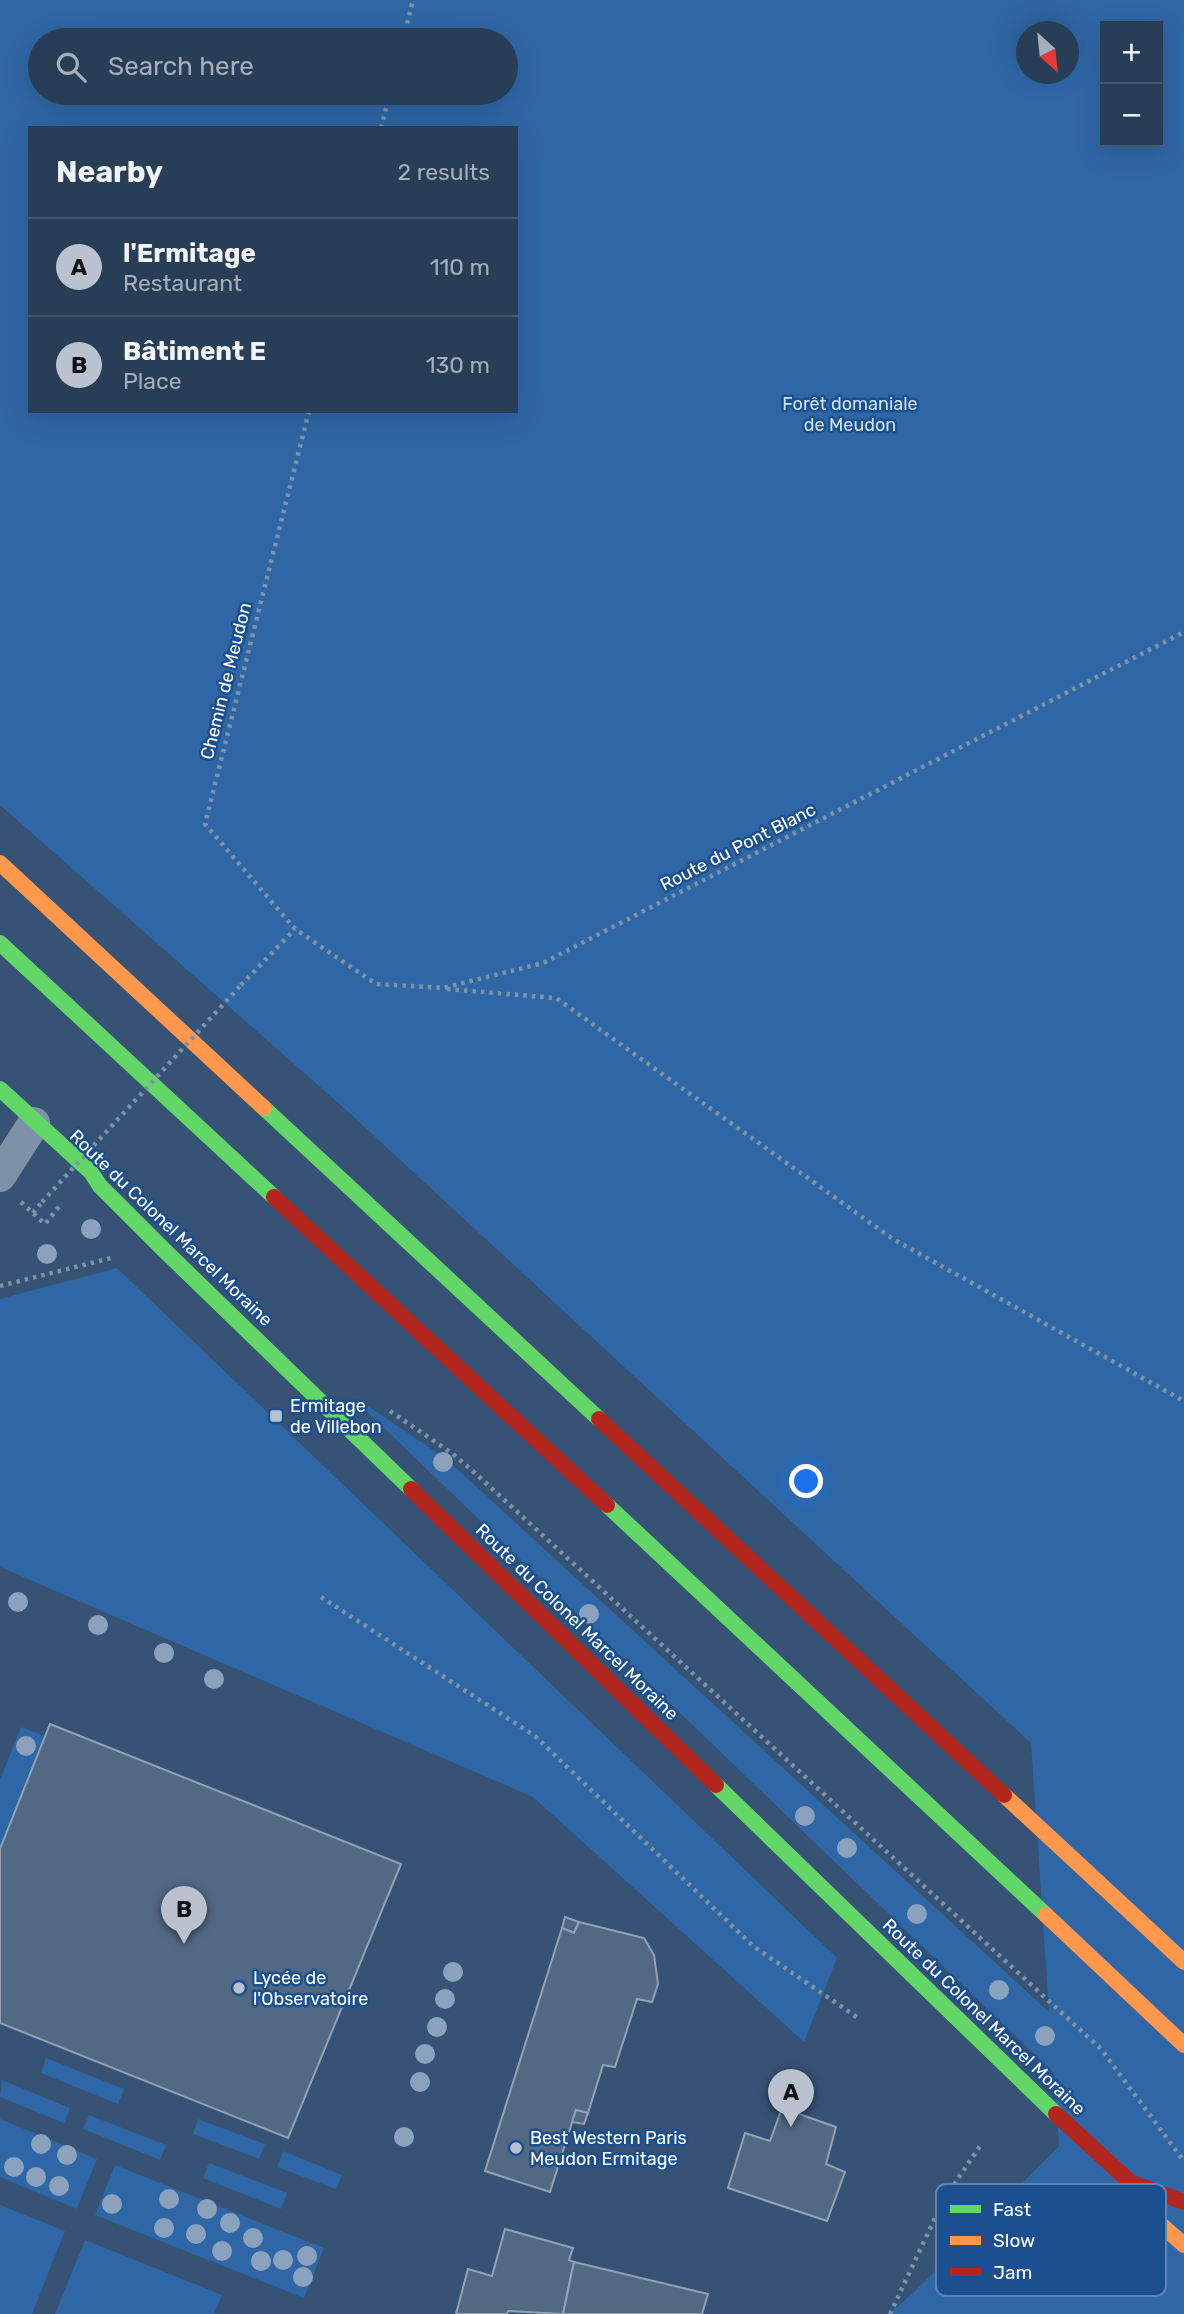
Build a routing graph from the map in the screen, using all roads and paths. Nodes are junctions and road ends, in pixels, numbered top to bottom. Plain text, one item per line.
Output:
1 (413, 0) edge
2 (406, 28) edge
3 (387, 105) edge
4 (382, 126) edge
5 (308, 413) edge
6 (1184, 632) edge
7 (0, 863) edge
8 (295, 929) junction
9 (0, 943) edge
10 (443, 988) junction
11 (0, 1089) edge
12 (34, 1123) junction
13 (0, 1176) edge
14 (63, 1205) dead end
15 (164, 1250) junction
16 (0, 1286) edge
17 (1184, 1401) edge
18 (385, 1408) dead end
19 (321, 1597) dead end
20 (1184, 1962) edge
21 (858, 2018) dead end
22 (1184, 2045) edge
23 (980, 2146) dead end
24 (1184, 2161) edge
25 (1130, 2182) joint
26 (954, 2184) edge
27 (1135, 2184) edge
28 (1166, 2195) edge
29 (1184, 2202) edge
30 (936, 2216) edge
31 (1166, 2229) edge
32 (1184, 2245) edge
33 (890, 2314) edge

1 - 2 path
3 - 4 path
5 - 8 path, Chemin de Meudon
6 - 10 path, Route du Pont Blanc
7 - 20 main road
8 - 10 path, Route du Pont Blanc
8 - 14 path, bridge
9 - 22 main road
10 - 17 path
11 - 12 main road, Route du Colonel Marcel Moraine
12 - 13 street
12 - 15 main road, Route du Colonel Marcel Moraine
15 - 16 path
15 - 25 main road, Route du Colonel Marcel Moraine
18 - 24 path
19 - 21 path
23 - 26 path
25 - 27 main road, Route du Colonel Marcel Moraine
28 - 29 main road, Route du Colonel Marcel Moraine
30 - 33 path
31 - 32 main road, Route du Colonel Marcel Moraine

